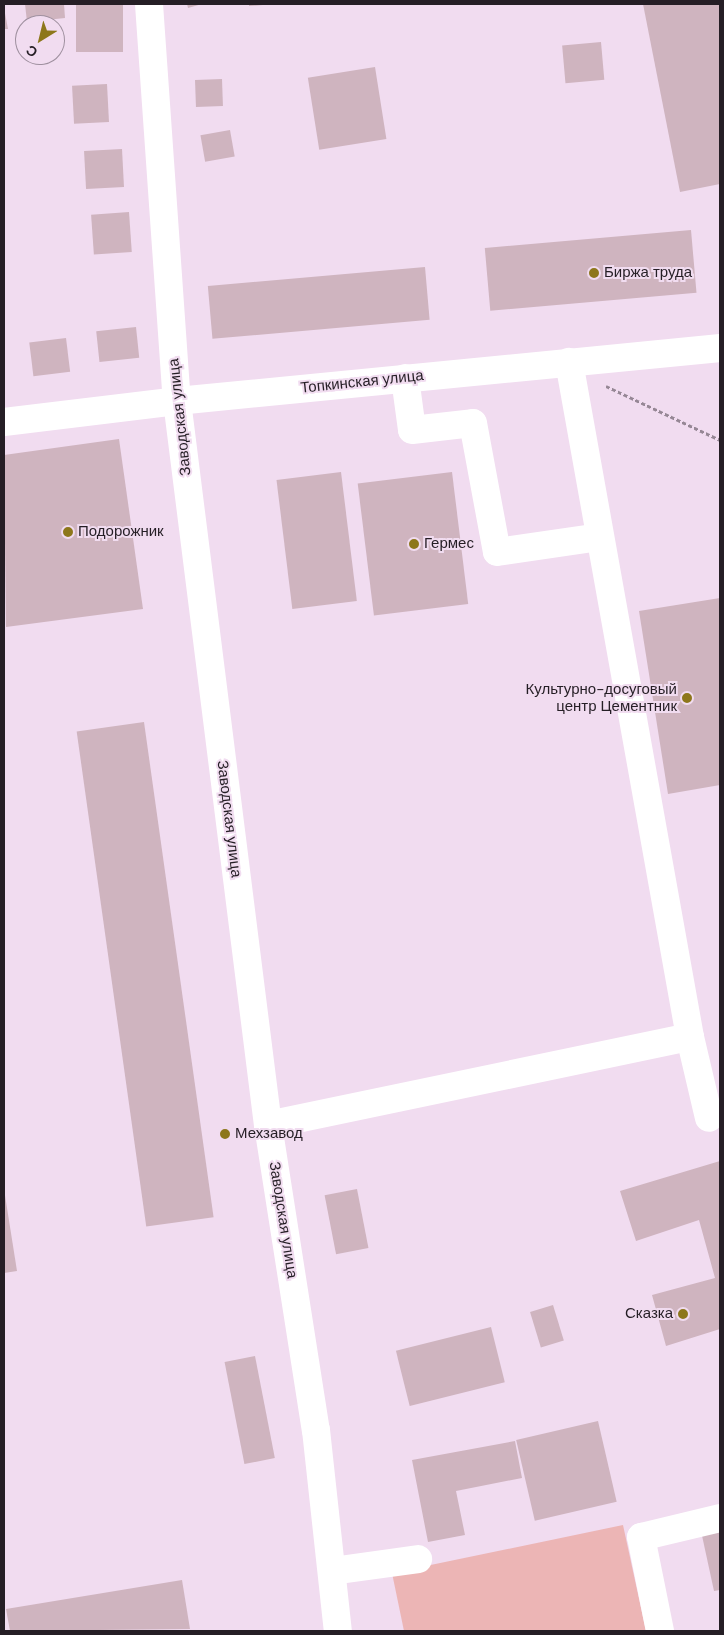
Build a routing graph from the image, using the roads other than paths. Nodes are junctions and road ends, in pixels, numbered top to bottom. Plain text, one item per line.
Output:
1 (150, 4) edge
2 (720, 348) edge
3 (570, 371) junction
4 (405, 378) junction
5 (177, 401) junction
6 (4, 422) edge
7 (600, 537) junction
8 (690, 1037) junction
9 (709, 1118) dead end
10 (268, 1125) junction
11 (720, 1518) edge
12 (418, 1559) dead end
13 (332, 1571) junction
14 (338, 1631) edge
15 (660, 1631) edge

1 - 5 street, Заводская улица
2 - 3 street, Топкинская улица
3 - 4 street, Топкинская улица
3 - 7 street
4 - 5 street, Топкинская улица
4 - 7 street
5 - 6 street, Топкинская улица
5 - 10 street, Заводская улица
7 - 8 street
8 - 9 street
8 - 10 street
10 - 13 street, Заводская улица
11 - 15 street
12 - 13 street
13 - 14 street, Заводская улица

